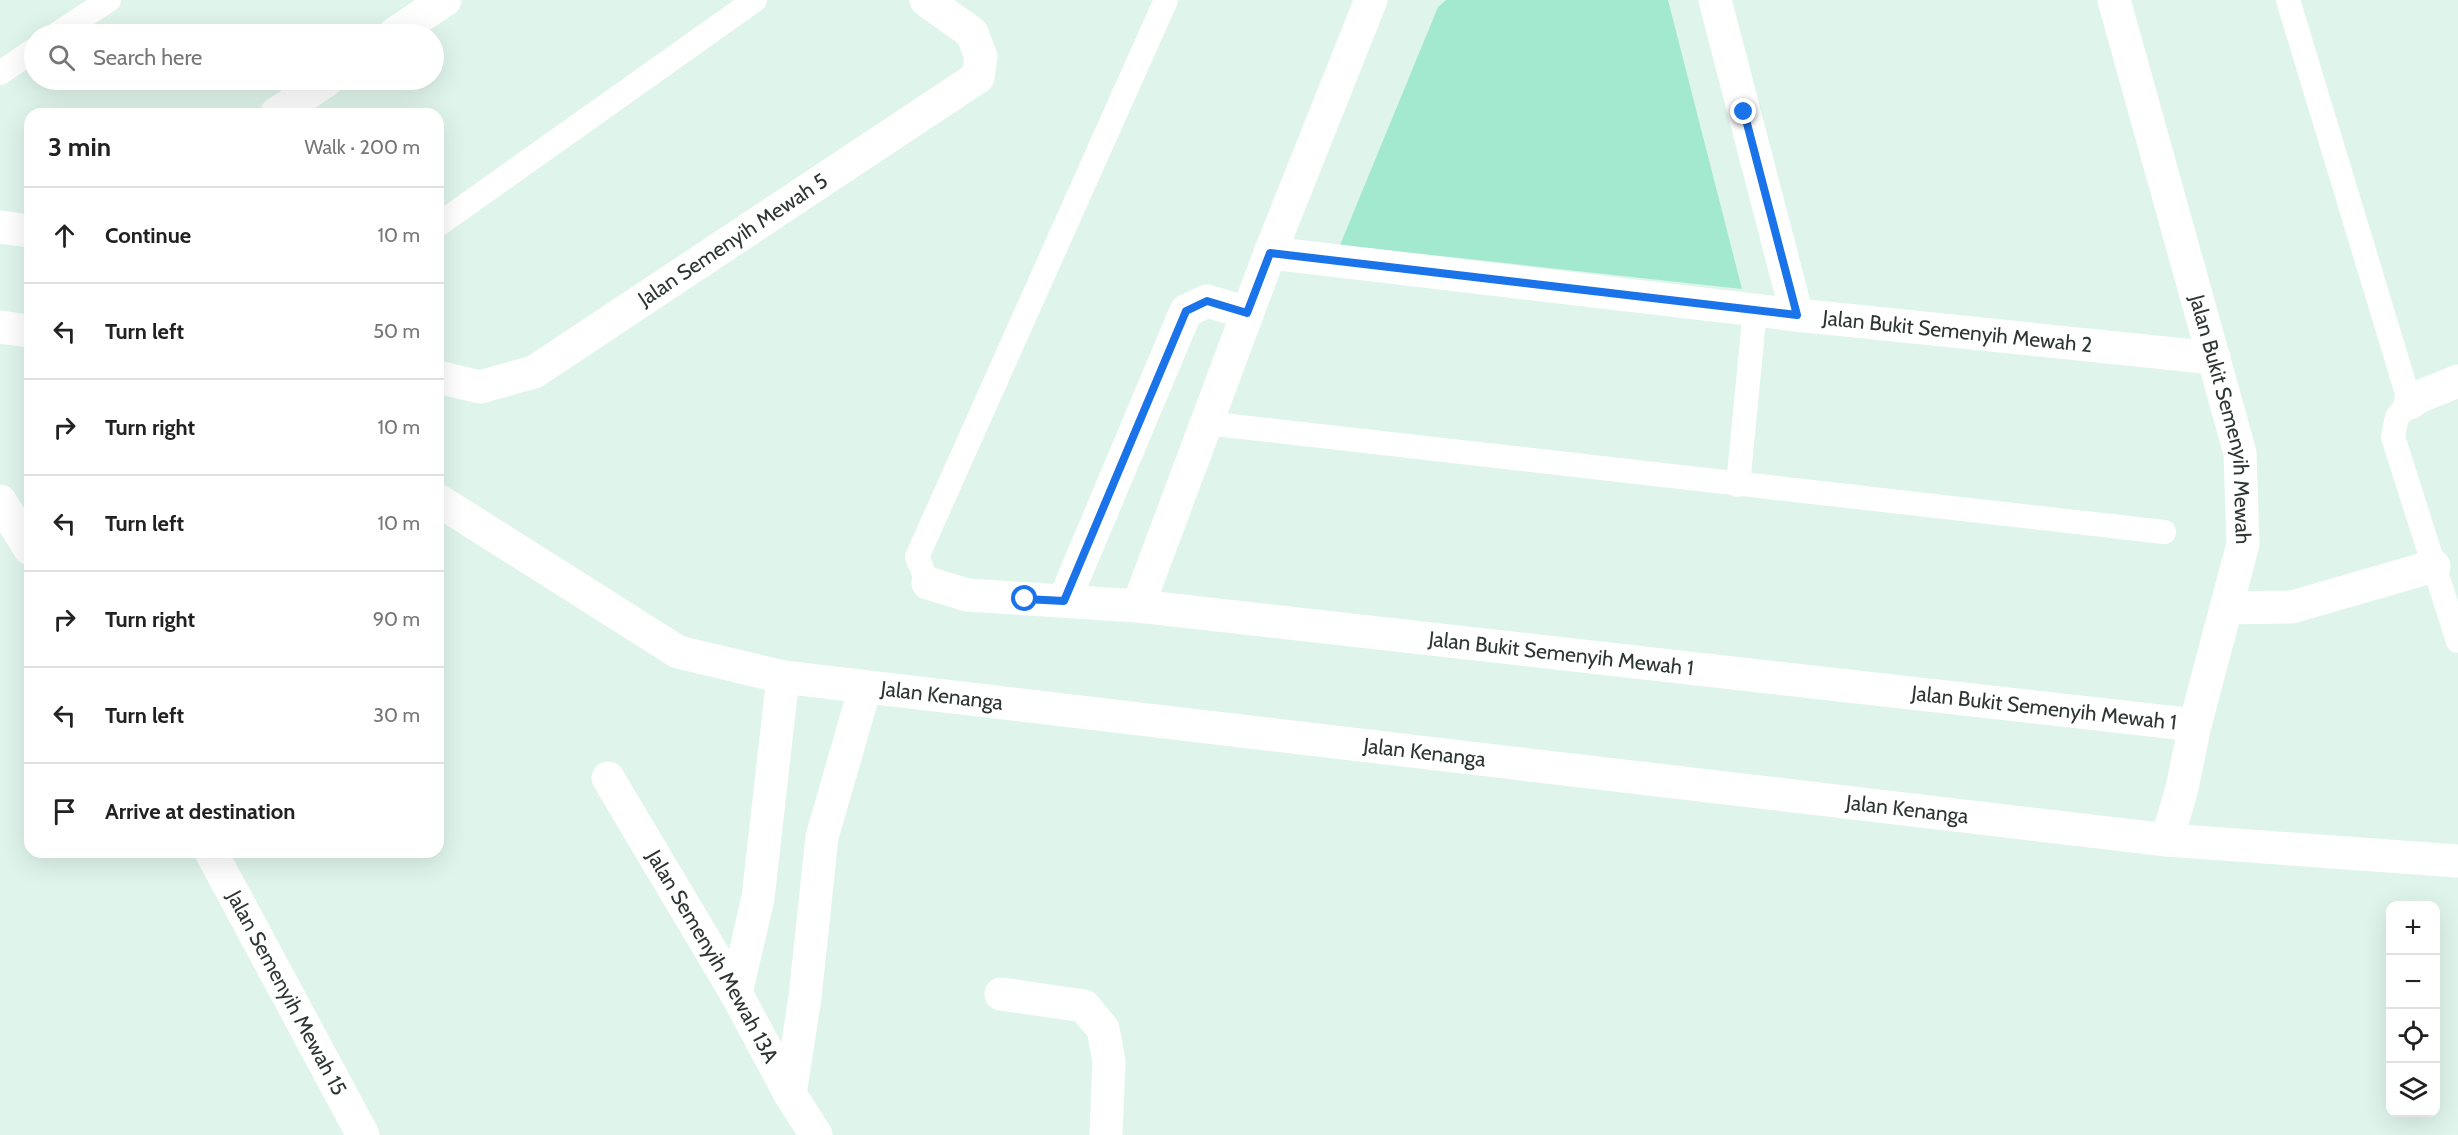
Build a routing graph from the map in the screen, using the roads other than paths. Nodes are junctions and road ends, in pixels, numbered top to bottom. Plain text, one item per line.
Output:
1 (108, 0) edge
2 (445, 0) edge
3 (755, 0) edge
4 (926, 0) edge
5 (1166, 0) edge
6 (1371, 0) edge
7 (1715, 0) edge
8 (2114, 0) edge
9 (2289, 0) edge
10 (72, 24) edge
11 (409, 24) edge
12 (24, 57) edge
13 (0, 73) edge
14 (312, 90) edge
15 (285, 108) edge
16 (444, 221) edge
17 (0, 227) edge
18 (24, 230) edge
19 (1270, 253) junction
20 (1755, 310) junction
21 (1247, 313) junction
22 (1797, 315) junction
23 (0, 327) edge
24 (24, 330) edge
25 (2214, 358) junction
26 (444, 378) edge
27 (2458, 381) edge
28 (2410, 403) junction
29 (1206, 423) junction
30 (1738, 485) junction
31 (0, 501) edge
32 (444, 504) edge
33 (2164, 532) dead end
34 (24, 539) edge
35 (2445, 581) edge
36 (928, 583) joint
37 (1064, 601) junction
38 (1138, 606) junction
39 (2226, 608) junction
40 (2458, 641) edge
41 (783, 677) junction
42 (865, 688) junction
43 (2193, 732) junction
44 (608, 778) dead end
45 (2168, 840) junction
46 (214, 858) edge
47 (2458, 861) edge
48 (736, 993) junction
49 (1001, 994) dead end
50 (790, 1094) junction
51 (363, 1135) edge
52 (816, 1135) edge
53 (1106, 1135) edge

1 - 10 lane
2 - 11 street
3 - 16 lane
4 - 26 street, Jalan Semenyih Mewah 5
5 - 36 lane
6 - 19 street
7 - 22 street
8 - 25 street, Jalan Bukit Semenyih Mewah
9 - 28 lane
12 - 13 lane
14 - 15 street
17 - 18 street
19 - 20 street, Jalan Bukit Semenyih Mewah 2
19 - 21 street
20 - 22 street, Jalan Bukit Semenyih Mewah 2
20 - 30 lane
21 - 29 street
21 - 37 street
22 - 25 street, Jalan Bukit Semenyih Mewah 2
23 - 24 street
25 - 39 street, Jalan Bukit Semenyih Mewah
27 - 28 street
28 - 35 lane
29 - 30 lane
29 - 38 street
30 - 33 lane
31 - 34 street
32 - 41 street, Jalan Kenanga
35 - 39 street
35 - 40 lane
36 - 37 street, Jalan Bukit Semenyih Mewah 1
37 - 38 street, Jalan Bukit Semenyih Mewah 1
38 - 43 street, Jalan Bukit Semenyih Mewah 1
39 - 43 street, Jalan Bukit Semenyih Mewah
41 - 42 street, Jalan Kenanga
41 - 48 street
42 - 45 street, Jalan Kenanga
42 - 50 street
43 - 45 street, Jalan Bukit Semenyih Mewah
44 - 48 street, Jalan Semenyih Mewah 13A
45 - 47 street, Jalan Kenanga
46 - 51 street, Jalan Semenyih Mewah 15
48 - 50 street, Jalan Semenyih Mewah 13A
49 - 53 street
50 - 52 street, Jalan Semenyih Mewah 13A

